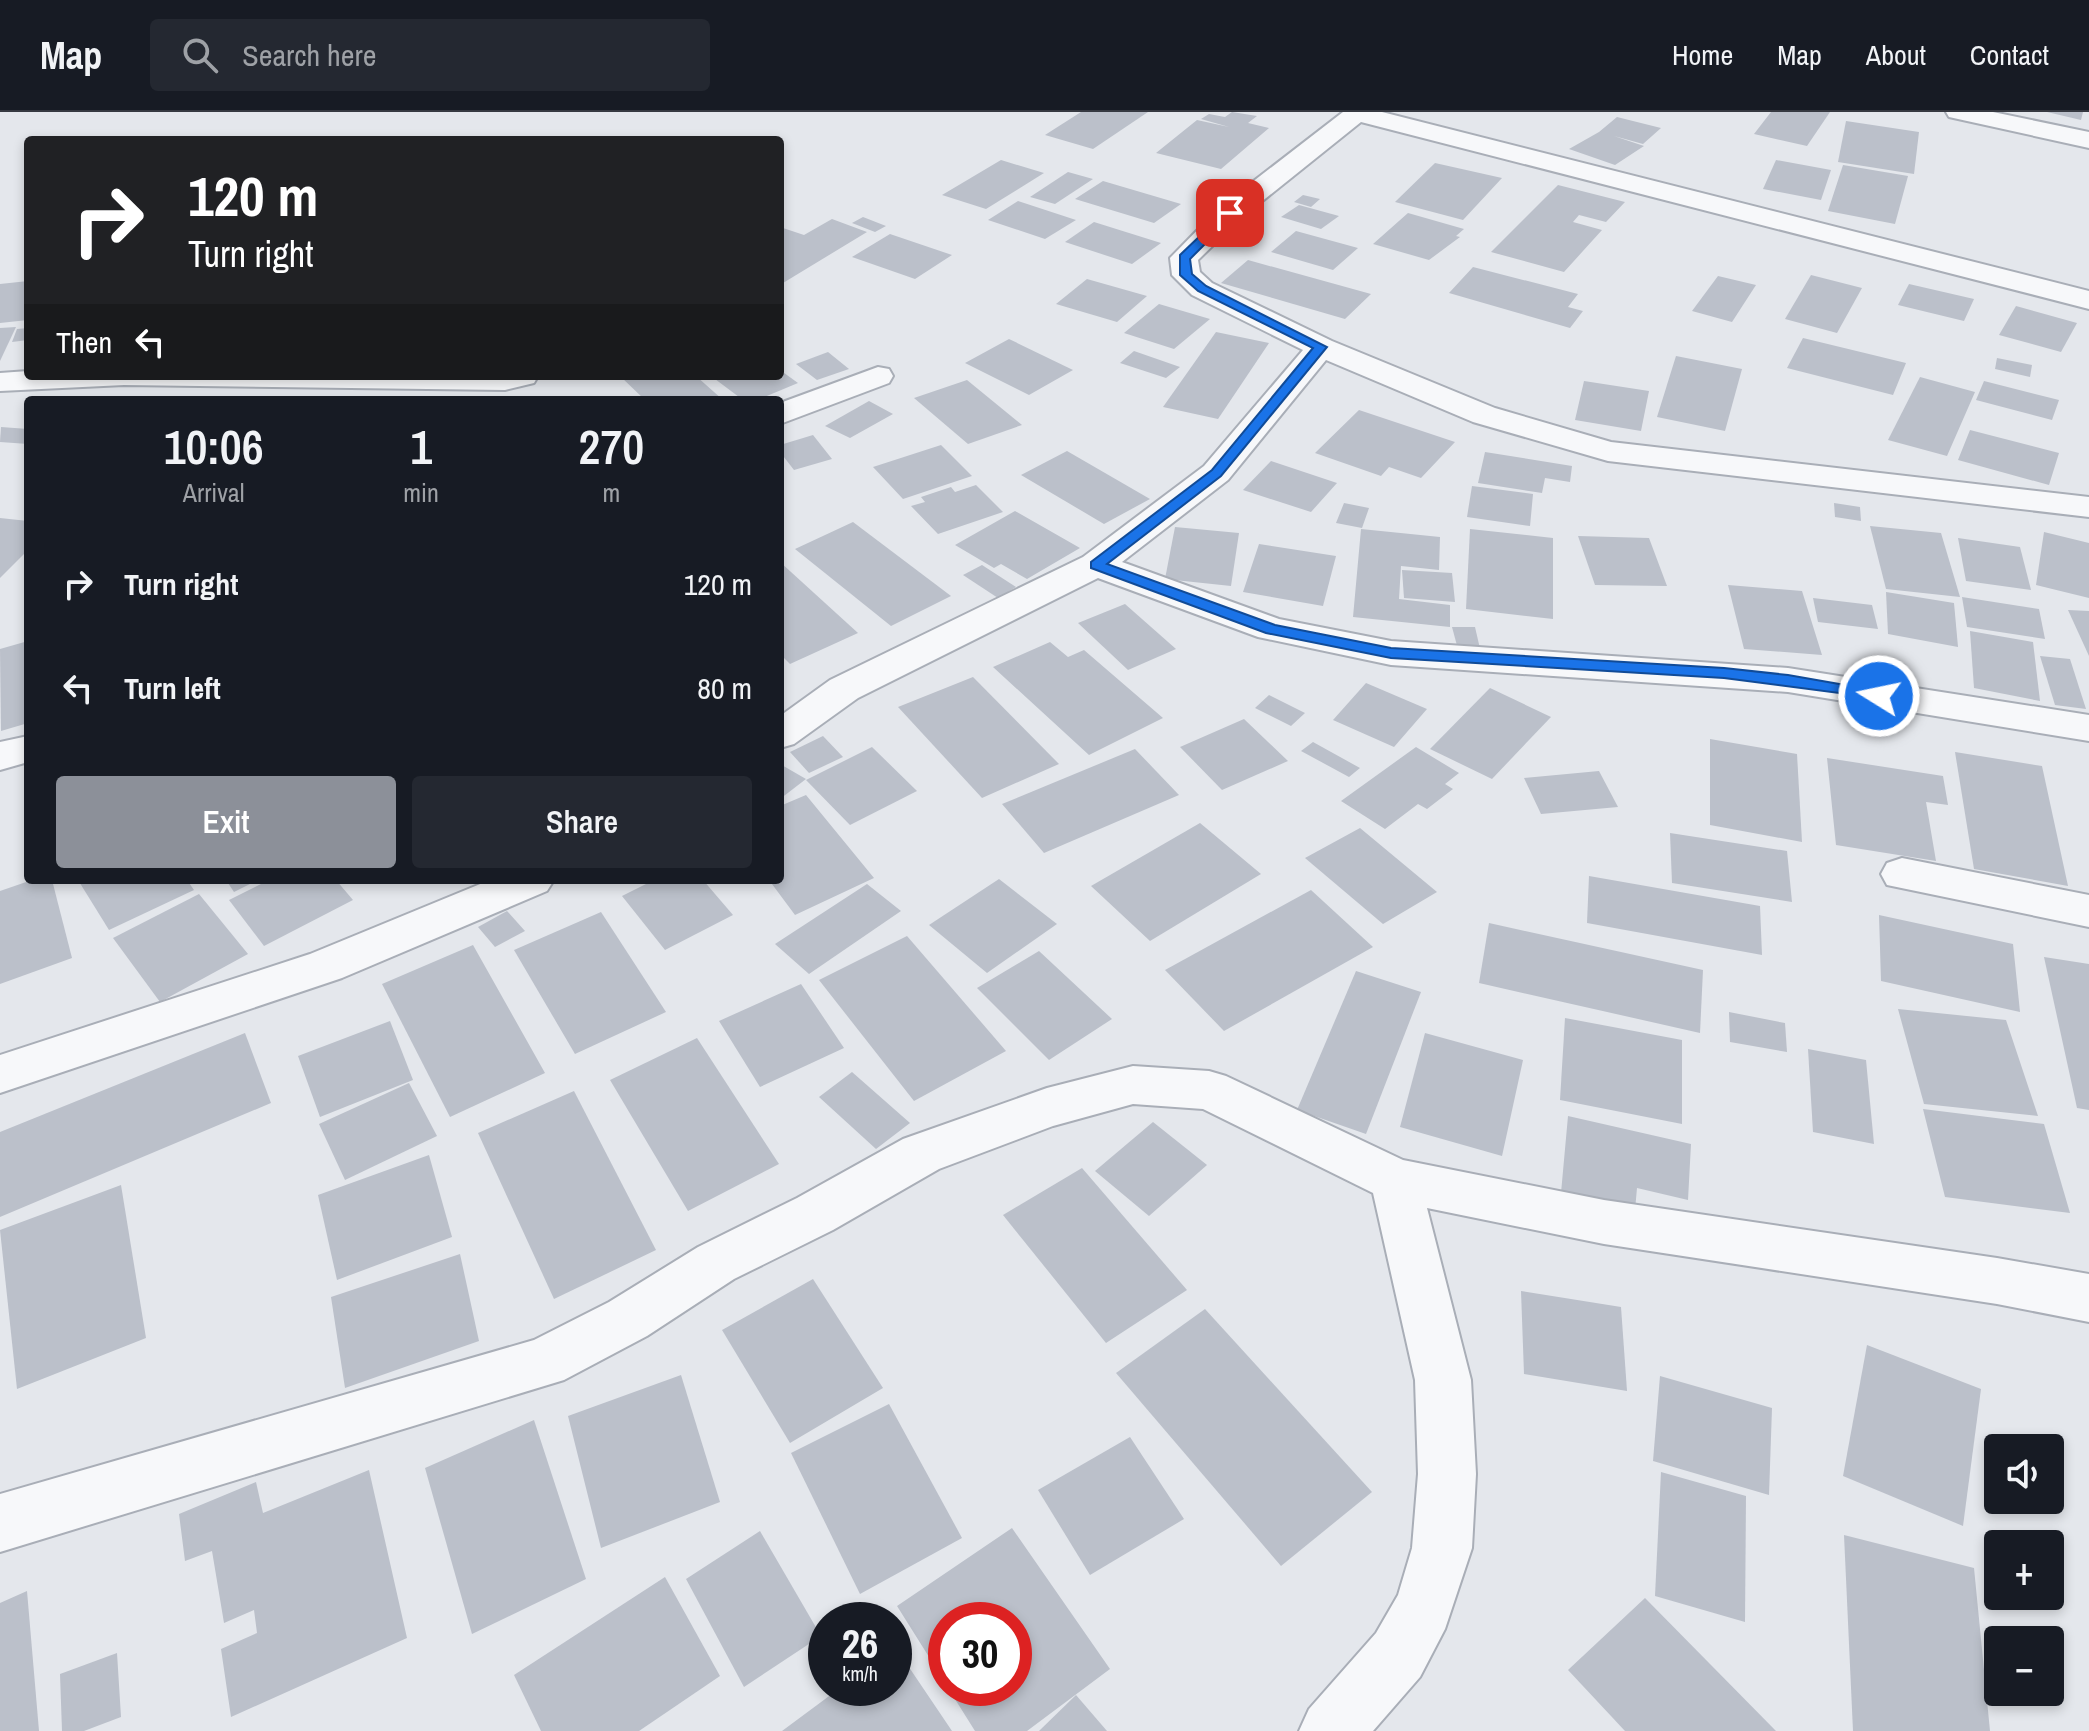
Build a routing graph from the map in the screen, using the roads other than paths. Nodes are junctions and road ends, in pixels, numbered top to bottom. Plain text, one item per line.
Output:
1 (1355, 112) edge
2 (1466, 112) edge
3 (1958, 112) edge
4 (1439, 133) junction
5 (2089, 140) edge
6 (2089, 300) edge
7 (1321, 347) junction
8 (878, 376) dead end
9 (41, 380) edge
10 (429, 380) edge
11 (509, 380) edge
12 (0, 382) edge
13 (784, 412) edge
14 (2089, 507) edge
15 (1096, 565) junction
16 (2089, 728) edge
17 (784, 732) edge
18 (24, 750) edge
19 (0, 756) edge
20 (1902, 874) dead end
21 (522, 884) edge
22 (2089, 911) edge
23 (0, 1074) edge
24 (1395, 1180) junction
25 (2089, 1298) edge
26 (0, 1523) edge
27 (1331, 1731) edge

1 - 4 street
1 - 7 street
2 - 4 street
3 - 5 street
4 - 6 street
7 - 14 street
7 - 15 street
8 - 13 street
9 - 12 street
10 - 11 street
15 - 16 street
15 - 17 street
18 - 19 street
20 - 22 street
21 - 23 street
24 - 25 street
24 - 26 street
24 - 27 street

